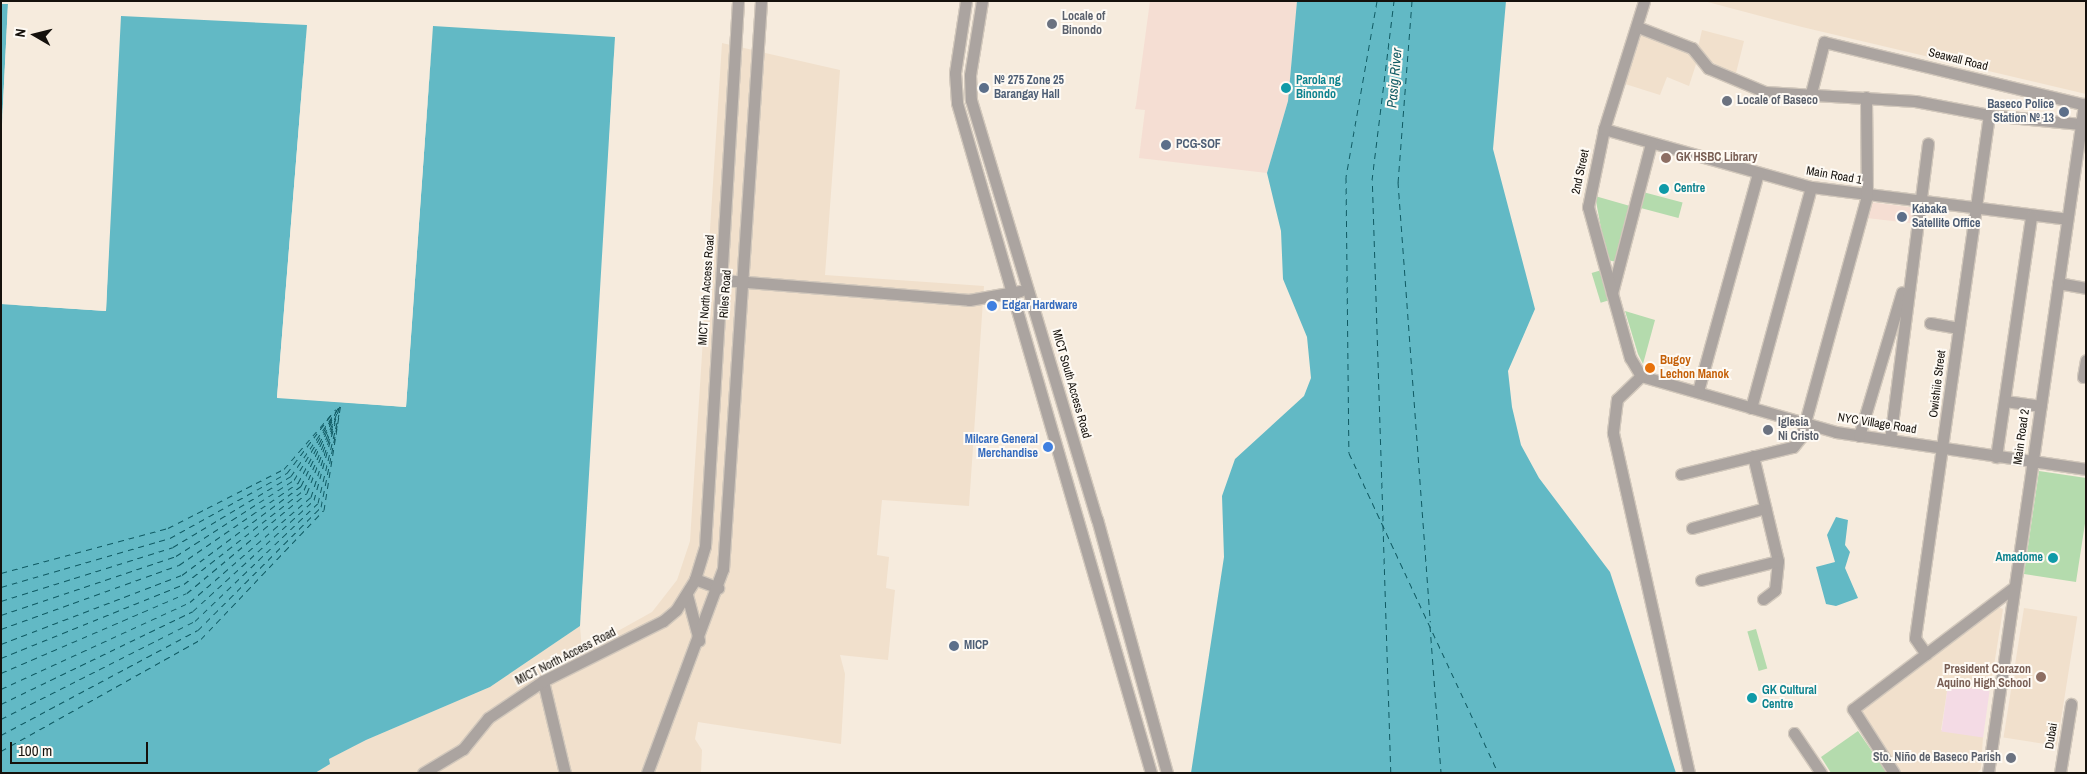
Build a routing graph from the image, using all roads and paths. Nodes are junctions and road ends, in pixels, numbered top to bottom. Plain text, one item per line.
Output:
1 (738, 1) edge
2 (761, 1) edge
3 (966, 1) edge
4 (982, 1) edge
5 (1644, 1) edge
6 (1638, 27) junction
7 (1810, 97) junction
8 (1866, 97) junction
9 (2085, 105) edge
10 (1989, 115) junction
11 (2081, 124) junction
12 (1604, 129) junction
13 (1651, 143) junction
14 (1928, 143) dead end
15 (1758, 173) junction
16 (1811, 187) junction
17 (1866, 195) junction
18 (1920, 202) junction
19 (1976, 208) junction
20 (2031, 216) junction
21 (2067, 219) junction
22 (1912, 254) junction
23 (722, 280) junction
24 (740, 281) junction
25 (2058, 283) junction
26 (2086, 288) edge
27 (1028, 289) junction
28 (1013, 293) junction
29 (1612, 295) junction
30 (1930, 324) dead end
31 (1959, 328) junction
32 (2086, 360) edge
33 (1641, 376) junction
34 (2083, 377) dead end
35 (1698, 391) junction
36 (2005, 401) junction
37 (2040, 406) junction
38 (1751, 408) junction
39 (1066, 416) junction
40 (1051, 422) junction
41 (1804, 423) junction
42 (1859, 436) junction
43 (1890, 440) junction
44 (1944, 448) junction
45 (1753, 456) junction
46 (1996, 457) junction
47 (2033, 462) junction
48 (2086, 469) edge
49 (1681, 474) dead end
50 (1765, 508) junction
51 (1692, 528) dead end
52 (1778, 561) junction
53 (695, 579) junction
54 (1701, 580) dead end
55 (718, 588) junction
56 (2013, 588) junction
57 (687, 594) junction
58 (1763, 599) dead end
59 (1120, 602) junction
60 (1105, 607) junction
61 (699, 642) junction
62 (1926, 654) junction
63 (543, 682) junction
64 (2071, 704) dead end
65 (1794, 733) dead end
66 (645, 771) edge
67 (423, 773) edge
68 (565, 773) edge
69 (1152, 773) edge
70 (1167, 773) edge
71 (1689, 773) edge
72 (1821, 773) edge
73 (1894, 773) edge
74 (1988, 773) edge
75 (2060, 773) edge

1 - 23 street, MICT North Access Road
2 - 24 street, Riles Road
3 - 28 street
4 - 27 street, MICT South Access Road
5 - 6 street, 2nd Street
6 - 7 street
6 - 12 street, 2nd Street
7 - 8 street
7 - 9 street, Seawall Road
8 - 10 street
8 - 17 street
9 - 11 street, Main Road 2
10 - 11 street
10 - 19 street, Owishiie Street
11 - 21 street, Main Road 2
12 - 13 street, Main Road 1
12 - 29 street, 2nd Street
13 - 15 street, Main Road 1
13 - 29 street
14 - 18 street
15 - 16 street, Main Road 1
15 - 35 street
16 - 17 street, Main Road 1
16 - 38 street
17 - 18 street, Main Road 1
17 - 41 street
18 - 19 street, Main Road 1
18 - 22 street
19 - 20 street, Main Road 1
19 - 31 street, Owishiie Street
20 - 21 street, Main Road 1
20 - 36 street
21 - 25 street, Main Road 2
22 - 42 street
22 - 43 street
23 - 24 street
23 - 53 street, MICT North Access Road
24 - 28 street
24 - 55 street, Riles Road
25 - 26 street
25 - 37 street, Main Road 2
27 - 28 street
27 - 39 street, MICT South Access Road
28 - 40 street
29 - 33 street, 2nd Street
30 - 31 street
31 - 44 street, Owishiie Street
32 - 34 street
33 - 35 street, NYC Village Road
33 - 71 street
35 - 38 street, NYC Village Road
36 - 37 street
36 - 46 street
37 - 47 street, Main Road 2
38 - 41 street, NYC Village Road
39 - 40 street
39 - 59 street, MICT South Access Road
40 - 60 street
41 - 42 street, NYC Village Road
41 - 45 street
42 - 43 street, NYC Village Road
43 - 44 street, NYC Village Road
44 - 46 street, NYC Village Road
44 - 62 street, Owishiie Street
45 - 49 street
45 - 50 street
46 - 47 street, NYC Village Road
47 - 48 street, NYC Village Road
47 - 56 street, Main Road 2
50 - 51 street
50 - 52 street
52 - 54 street
52 - 58 street
53 - 55 street
53 - 57 street, MICT North Access Road
55 - 61 street, Riles Road
56 - 62 street
56 - 74 street, Main Road 2
57 - 61 street
57 - 63 street, MICT North Access Road
59 - 60 street
59 - 70 street, MICT South Access Road
60 - 69 street
61 - 66 street, Riles Road
62 - 73 street
63 - 67 street, MICT North Access Road
63 - 68 street
64 - 75 street, Dubai
65 - 72 street

